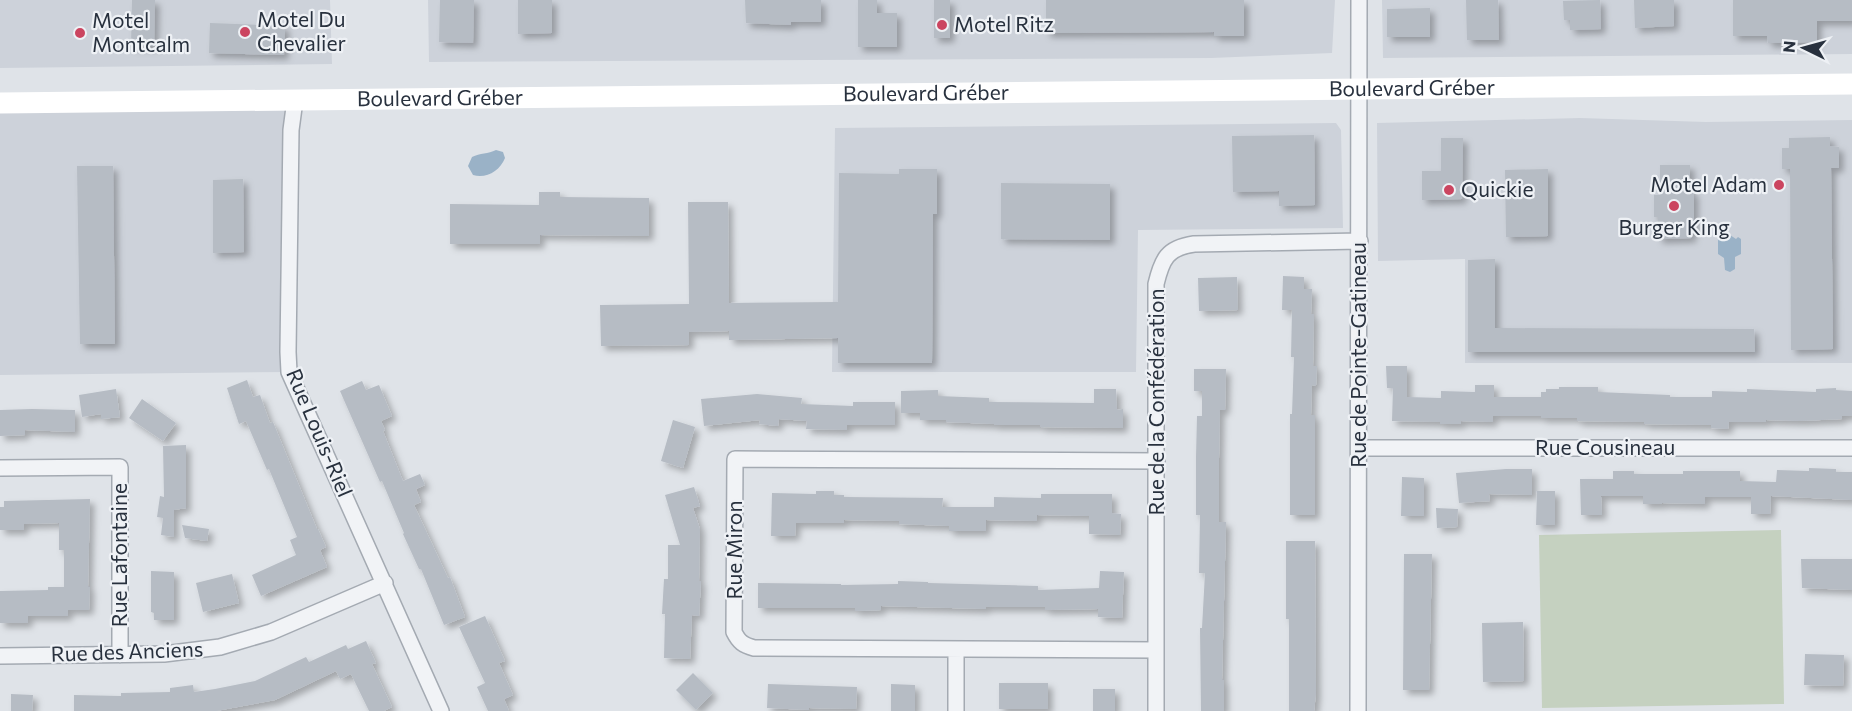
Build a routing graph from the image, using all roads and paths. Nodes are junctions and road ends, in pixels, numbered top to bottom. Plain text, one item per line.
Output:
1 (1359, 0) edge
2 (1852, 84) edge
3 (1359, 89) junction
4 (295, 100) junction
5 (0, 103) edge
6 (1360, 242) junction
7 (1359, 448) junction
8 (1852, 448) edge
9 (1157, 461) junction
10 (0, 468) edge
11 (385, 583) junction
12 (1156, 650) junction
13 (956, 651) junction
14 (120, 655) junction
15 (0, 656) edge
16 (441, 711) edge
17 (956, 711) edge
18 (1156, 711) edge
19 (1358, 711) edge

1 - 3 street, Rue de Pointe-Gatineau
2 - 3 main road, Boulevard Gréber
3 - 4 main road, Boulevard Gréber
3 - 6 street, Rue de Pointe-Gatineau
4 - 5 main road, Boulevard Gréber
4 - 11 street, Rue Louis-Riel
6 - 7 street, Rue de Pointe-Gatineau
6 - 9 street, Rue de la Confédération
7 - 8 street, Rue Cousineau
7 - 19 street, Rue de Pointe-Gatineau
9 - 12 street, Rue de la Confédération
9 - 13 street, Rue Miron
10 - 14 street, Rue Lafontaine
11 - 14 street, Rue des Anciens
11 - 16 street, Rue Louis-Riel
12 - 13 street, Rue Miron
12 - 18 street, Rue de la Confédération
13 - 17 street
14 - 15 street, Rue des Anciens

